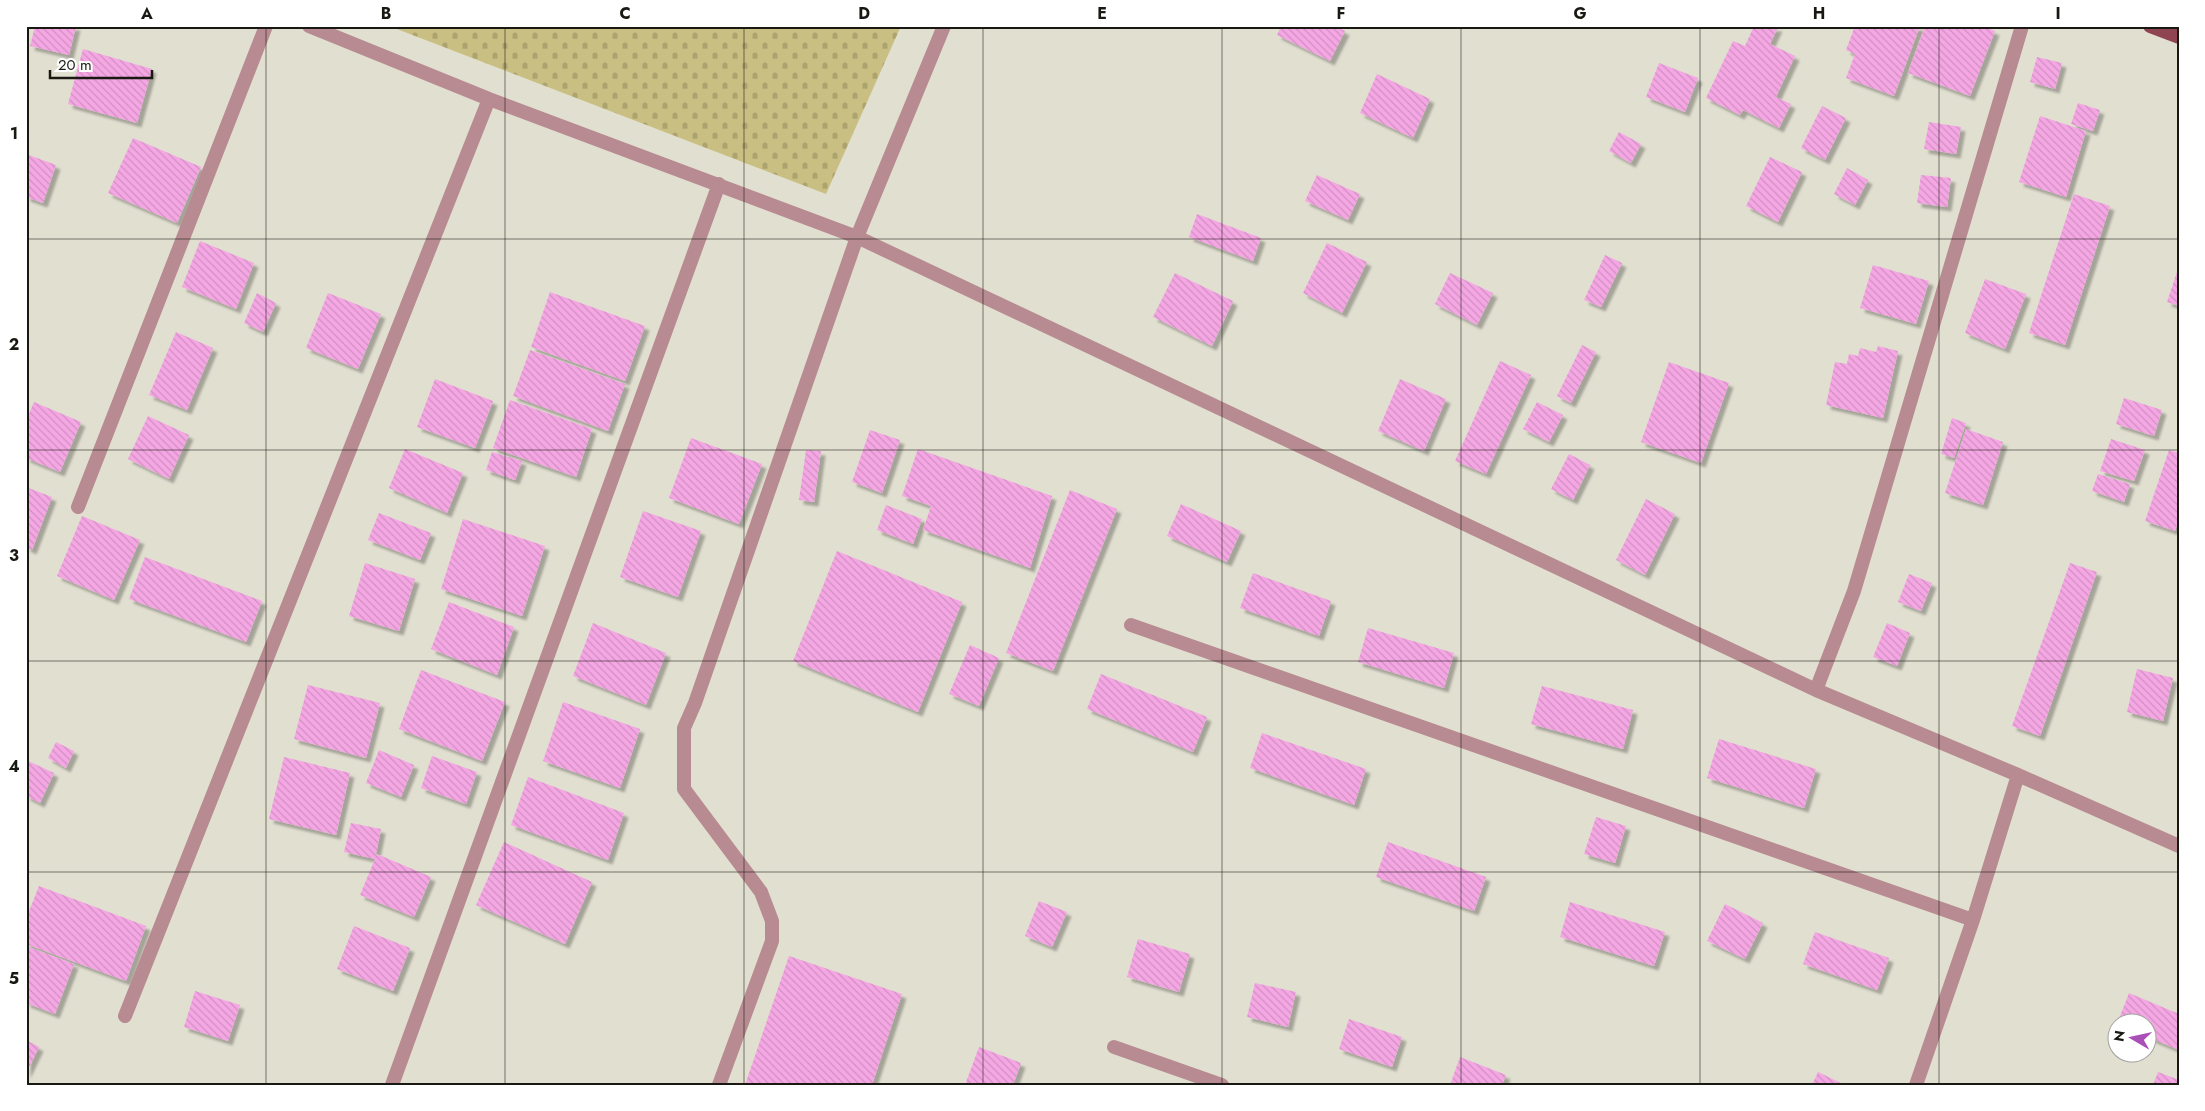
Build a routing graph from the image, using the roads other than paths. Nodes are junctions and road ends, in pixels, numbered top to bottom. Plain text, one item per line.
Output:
1 (266, 26) edge
2 (310, 26) edge
3 (944, 26) edge
4 (2022, 26) edge
5 (2150, 26) edge
6 (2179, 37) edge
7 (490, 99) junction
8 (719, 184) junction
9 (857, 237) junction
10 (78, 507) dead end
11 (1131, 625) dead end
12 (1816, 690) junction
13 (2018, 775) junction
14 (2179, 846) edge
15 (1973, 920) junction
16 (125, 1016) dead end
17 (1114, 1048) dead end
18 (392, 1085) edge
19 (719, 1085) edge
20 (1222, 1085) edge
21 (1916, 1085) edge

1 - 10 street
2 - 7 street
3 - 9 street
4 - 12 street
5 - 6 main road
7 - 8 street
7 - 16 street
8 - 9 street
8 - 18 street
9 - 12 street
9 - 19 street
11 - 15 street
12 - 13 street
13 - 14 street
13 - 15 street
15 - 21 street
17 - 20 street

